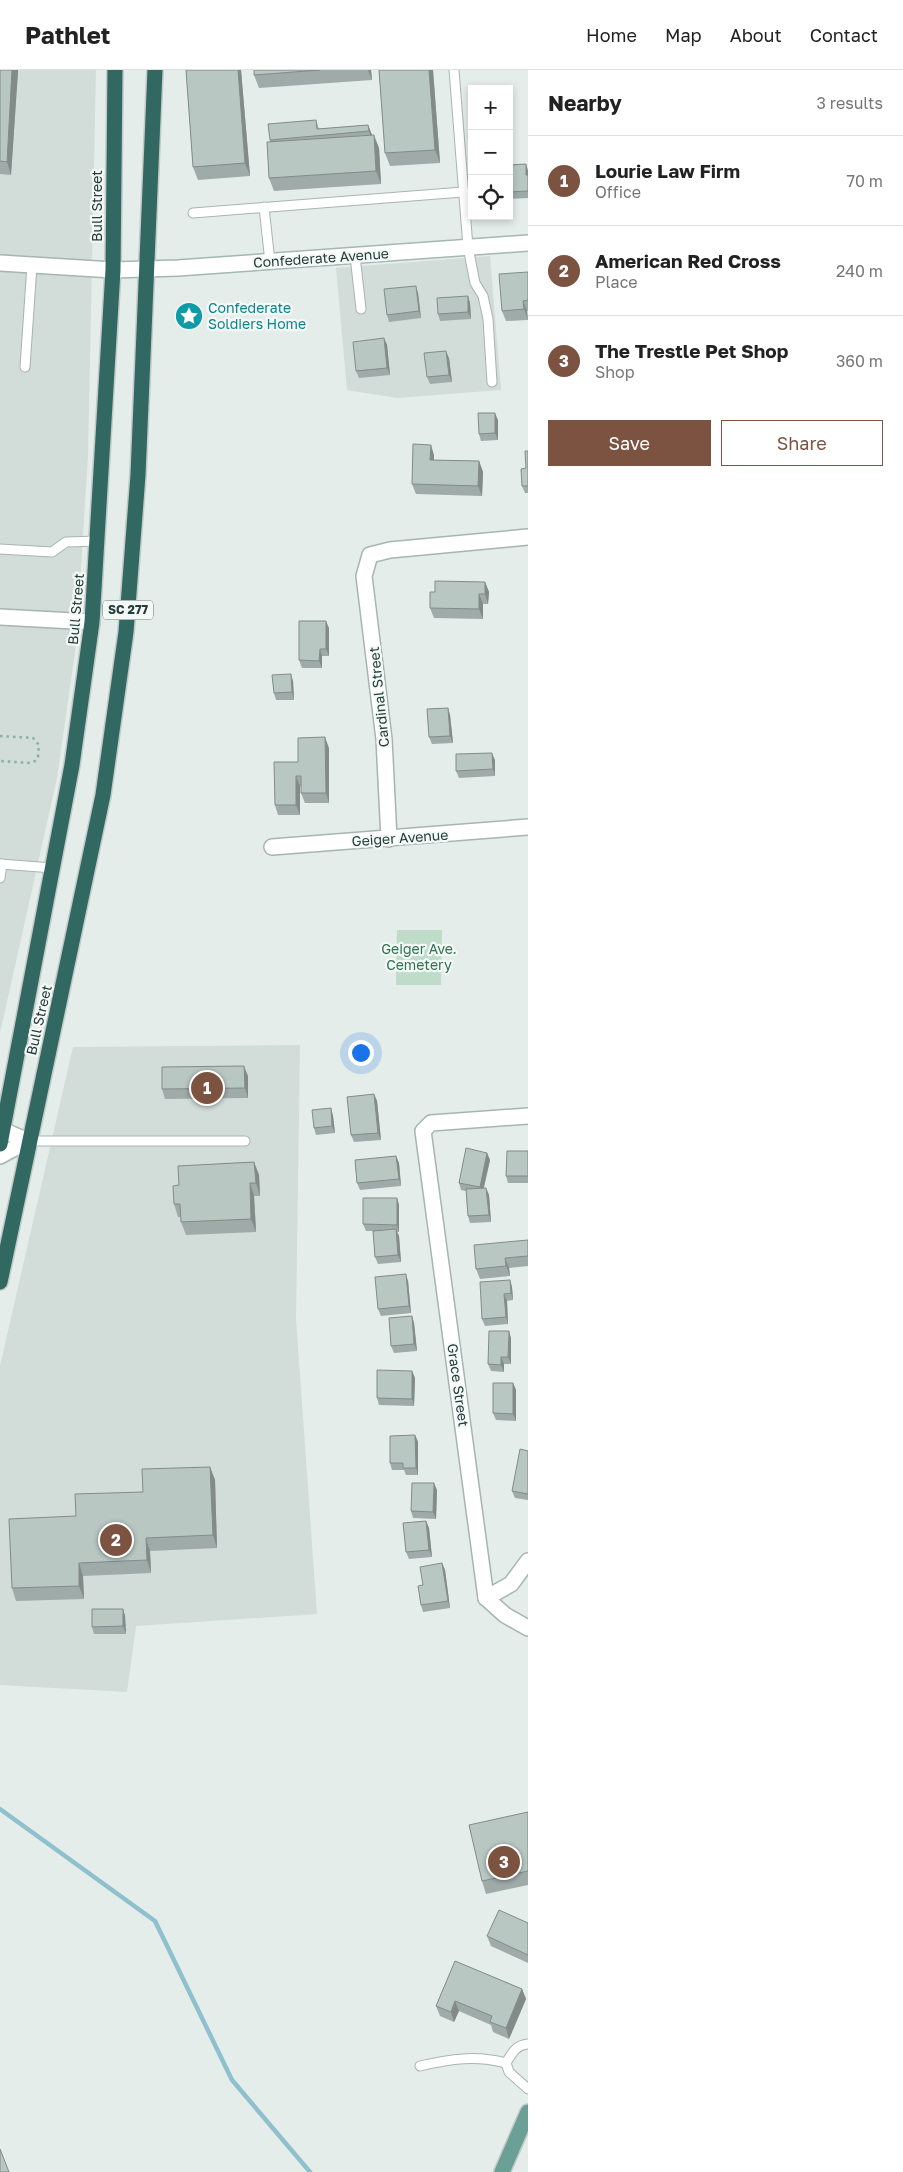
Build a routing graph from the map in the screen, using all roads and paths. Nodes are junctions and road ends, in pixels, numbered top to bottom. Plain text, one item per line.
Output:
1 (115, 70) edge
2 (155, 70) edge
3 (454, 70) edge
4 (463, 192) junction
5 (264, 207) junction
6 (193, 214) dead end
7 (528, 243) edge
8 (468, 247) junction
9 (355, 256) junction
10 (270, 262) junction
11 (0, 263) edge
12 (32, 265) junction
13 (147, 269) junction
14 (113, 270) junction
15 (361, 309) dead end
16 (25, 367) dead end
17 (492, 382) dead end
18 (528, 537) edge
19 (98, 541) junction
20 (0, 549) edge
21 (0, 617) edge
22 (92, 622) junction
23 (0, 736) edge
24 (0, 761) edge
25 (528, 827) edge
26 (389, 839) junction
27 (272, 847) dead end
28 (1, 864) edge
29 (53, 868) junction
30 (0, 878) edge
31 (18, 1049) junction
32 (0, 1093) edge
33 (528, 1116) edge
34 (1, 1134) edge
35 (28, 1141) junction
36 (245, 1141) dead end
37 (0, 1156) edge
38 (0, 1282) edge
39 (528, 1561) edge
40 (486, 1598) junction
41 (528, 1628) edge
42 (528, 2044) edge
43 (506, 2063) junction
44 (420, 2066) dead end
45 (528, 2089) edge
46 (528, 2112) edge
47 (502, 2172) edge

1 - 14 highway, Bull Street / SC 277
2 - 13 highway, Bull Street / SC 277
3 - 4 lane
4 - 5 lane
4 - 8 lane
5 - 6 lane
5 - 10 lane
7 - 8 street, Confederate Avenue
8 - 9 street, Confederate Avenue
8 - 17 lane
9 - 10 street, Confederate Avenue
9 - 15 lane
10 - 13 street, Confederate Avenue
11 - 12 street, Confederate Avenue
12 - 14 street, Confederate Avenue
12 - 16 lane
13 - 14 street, Confederate Avenue
13 - 35 highway, Bull Street / SC 277
14 - 19 highway, Bull Street / SC 277
18 - 26 street, Cardinal Street
19 - 20 lane
19 - 22 highway, Bull Street / SC 277
21 - 22 street
22 - 29 highway, Bull Street / SC 277
23 - 24 path
25 - 26 street, Geiger Avenue
26 - 27 street, Geiger Avenue
28 - 29 lane
28 - 30 lane
29 - 31 highway, Bull Street / SC 277
31 - 32 highway
31 - 34 highway, Bull Street / SC 277
33 - 40 street, Grace Street
34 - 35 street
35 - 36 lane
35 - 37 street
35 - 38 highway, SC 277
39 - 40 street
40 - 41 street
42 - 43 lane
43 - 44 lane
43 - 45 lane
46 - 47 main road

